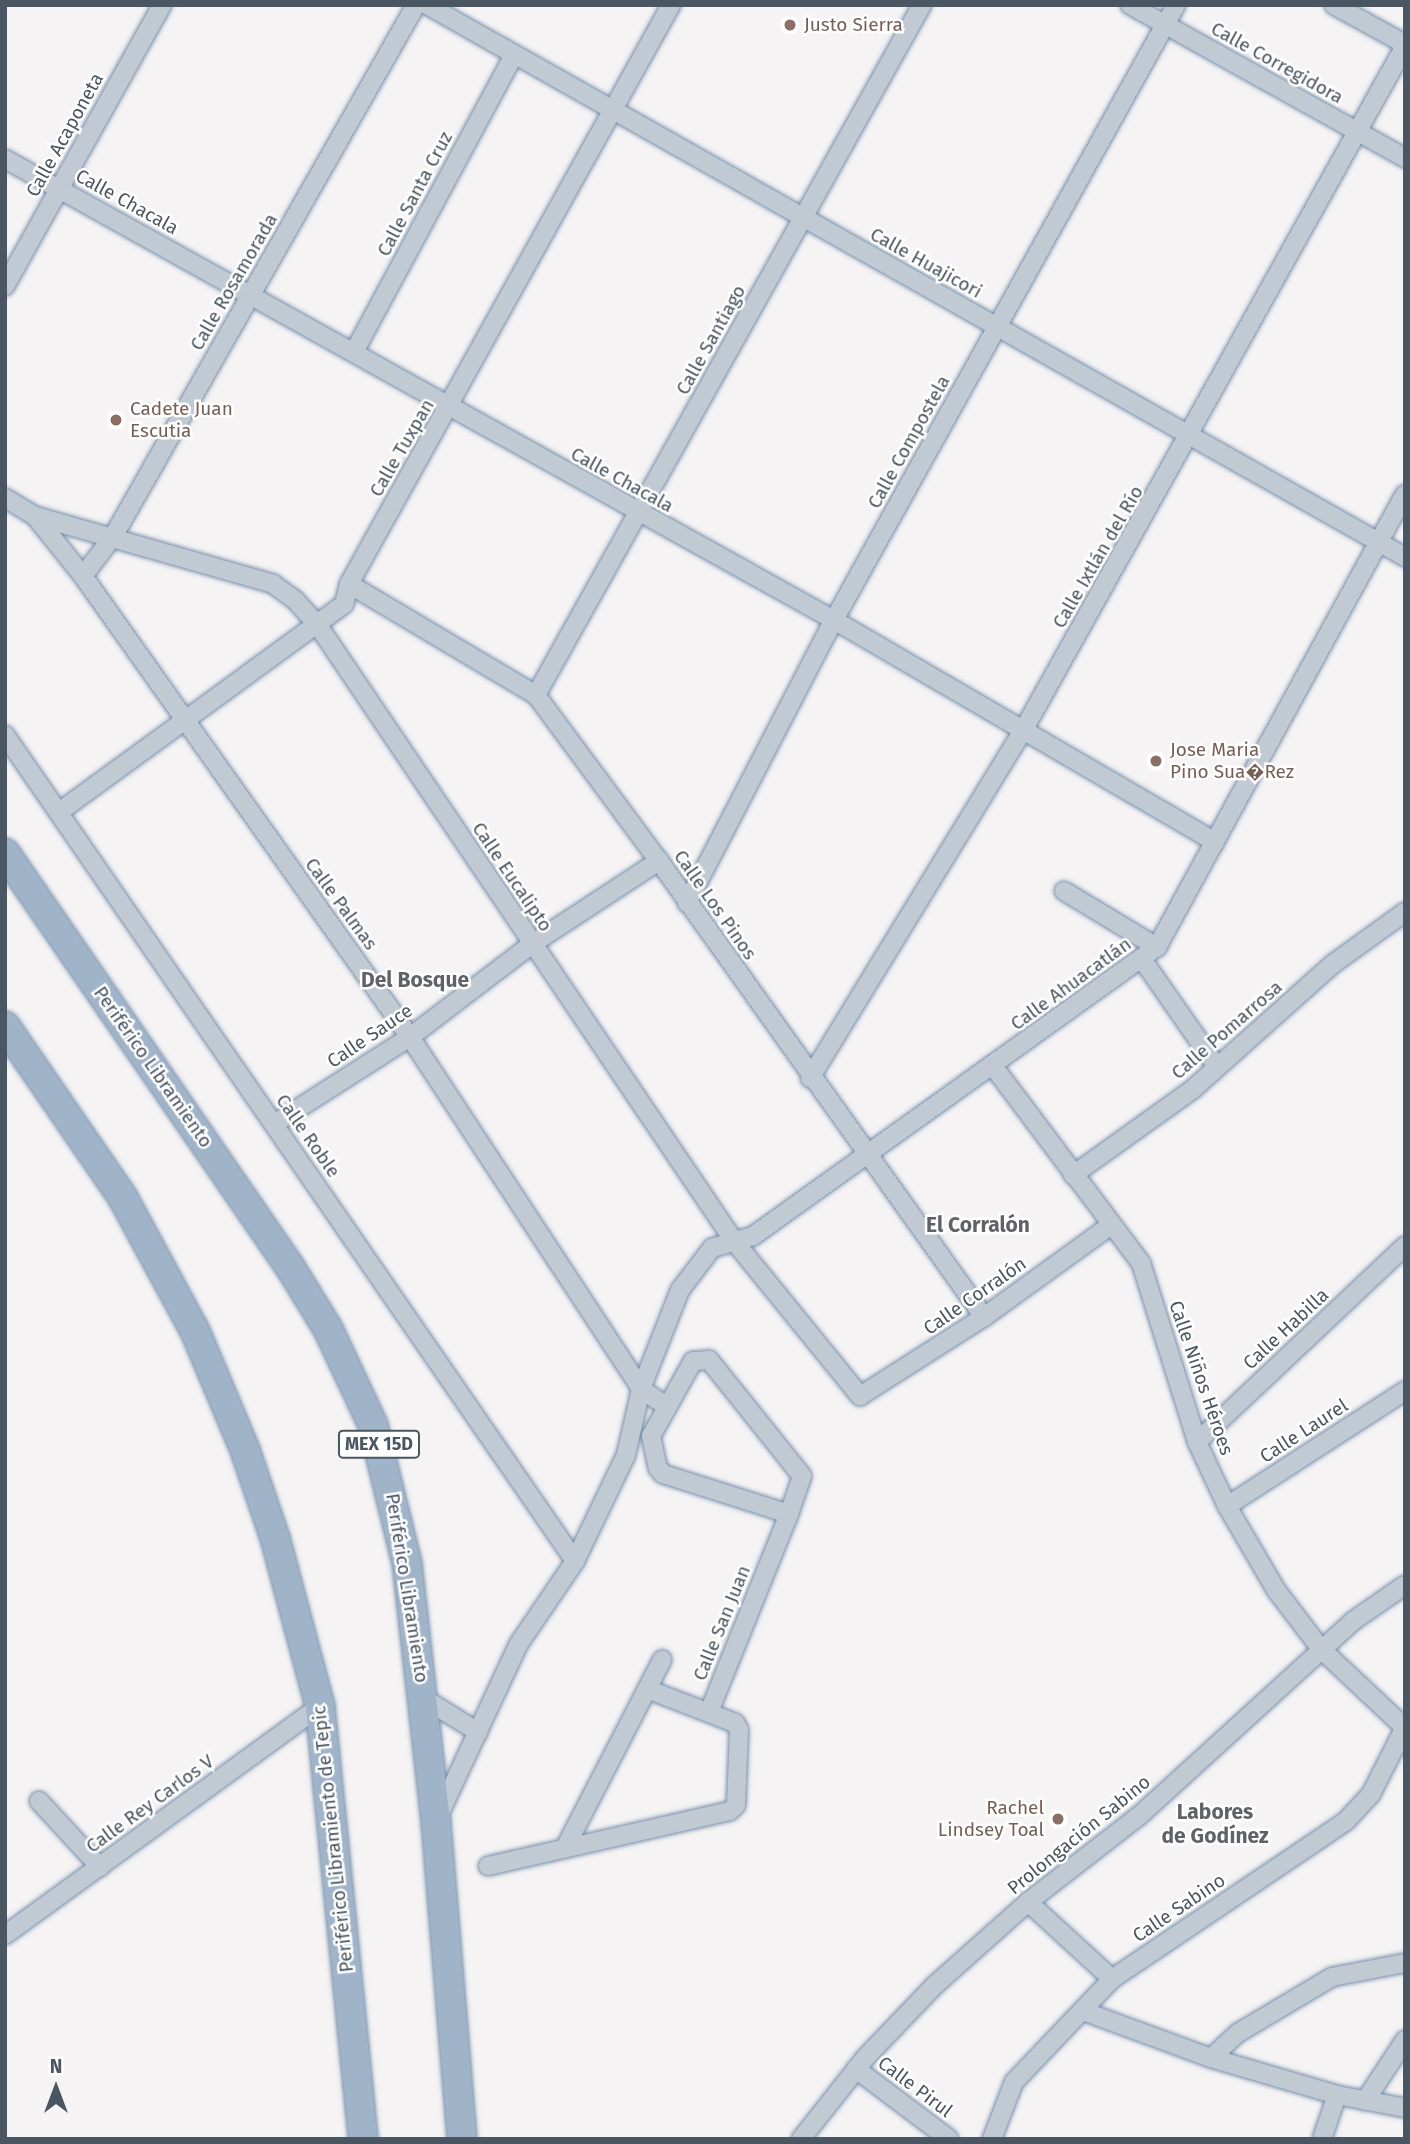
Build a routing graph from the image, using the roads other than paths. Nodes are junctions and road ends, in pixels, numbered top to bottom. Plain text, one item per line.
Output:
1 (162, 5) edge
2 (416, 5) edge
3 (427, 5) edge
4 (671, 5) edge
5 (922, 5) edge
6 (1130, 5) edge
7 (1176, 5) edge
8 (1335, 5) edge
9 (1165, 25) junction
10 (1405, 45) edge
11 (514, 55) junction
12 (611, 111) junction
13 (1358, 132) junction
14 (1405, 158) edge
15 (5, 159) edge
16 (60, 188) junction
17 (803, 218) junction
18 (5, 286) edge
19 (250, 295) junction
20 (996, 327) junction
21 (354, 352) junction
22 (450, 407) junction
23 (1191, 436) junction
24 (1405, 494) edge
25 (5, 498) edge
26 (638, 514) junction
27 (35, 516) junction
28 (114, 535) junction
29 (1378, 542) junction
30 (1405, 556) edge
31 (83, 576) junction
32 (349, 584) junction
33 (834, 620) junction
34 (317, 624) junction
35 (536, 695) junction
36 (184, 721) junction
37 (1024, 729) junction
38 (5, 735) edge
39 (59, 812) junction
40 (1215, 842) junction
41 (5, 853) edge
42 (659, 861) junction
43 (1064, 891) dead end
44 (687, 903) junction
45 (1405, 912) edge
46 (532, 944) junction
47 (1157, 947) junction
48 (1142, 959) junction
49 (5, 1026) edge
50 (410, 1037) junction
51 (993, 1066) junction
52 (1217, 1067) junction
53 (810, 1078) junction
54 (274, 1124) junction
55 (868, 1153) junction
56 (1073, 1175) junction
57 (1111, 1225) junction
58 (734, 1241) junction
59 (1405, 1246) edge
60 (984, 1317) junction
61 (641, 1389) junction
62 (1405, 1391) edge
63 (860, 1396) joint
64 (666, 1406) junction
65 (1197, 1442) junction
66 (1227, 1506) junction
67 (789, 1514) junction
68 (575, 1561) junction
69 (1405, 1586) edge
70 (1321, 1650) junction
71 (662, 1660) dead end
72 (646, 1689) junction
73 (423, 1698) junction
74 (320, 1706) junction
75 (709, 1712) junction
76 (1405, 1728) edge
77 (478, 1732) junction
78 (39, 1801) dead end
79 (436, 1822) junction
80 (565, 1849) junction
81 (488, 1866) dead end
82 (100, 1867) junction
83 (1028, 1902) junction
84 (5, 1935) edge
85 (1405, 1963) edge
86 (1112, 1979) junction
87 (1083, 2011) junction
88 (1405, 2040) edge
89 (1212, 2058) junction
90 (856, 2069) junction
91 (1337, 2095) junction
92 (1365, 2101) junction
93 (1405, 2108) edge
94 (363, 2139) edge
95 (462, 2139) edge
96 (801, 2139) edge
97 (949, 2139) edge
98 (992, 2139) edge
99 (1322, 2139) edge

1 - 16 street, Calle Acaponeta
2 - 19 street, Calle Rosamorada
3 - 11 street, Calle Huajicori
4 - 12 street, Calle Tuxpan
5 - 17 street, Calle Santiago
6 - 9 street, Calle Corregidora
7 - 9 street, Calle Compostela
8 - 10 street
9 - 13 street, Calle Corregidora
9 - 20 street, Calle Compostela
10 - 13 street, Calle Ixtlán del Río
11 - 12 street, Calle Huajicori
11 - 21 street, Calle Santa Cruz
12 - 17 street, Calle Huajicori
12 - 22 street, Calle Tuxpan
13 - 14 street, Calle Corregidora
13 - 23 street, Calle Ixtlán del Río
15 - 16 street, Calle Chacala
16 - 18 street, Calle Acaponeta
16 - 19 street, Calle Chacala
17 - 20 street, Calle Huajicori
17 - 26 street, Calle Santiago
19 - 21 street, Calle Chacala
19 - 28 street, Calle Rosamorada
20 - 23 street, Calle Huajicori
20 - 33 street, Calle Compostela
21 - 22 street, Calle Chacala
22 - 26 street, Calle Chacala
22 - 32 street, Calle Tuxpan
23 - 29 street, Calle Huajicori
23 - 37 street, Calle Ixtlán del Río
24 - 29 street, Calle Ahuacatlán
25 - 27 street, Calle Palmas
26 - 33 street, Calle Chacala
26 - 35 street, Calle Santiago
27 - 28 street, Calle Eucalipto
27 - 31 street, Calle Palmas
28 - 31 street, Calle Rosamorada
28 - 34 street, Calle Eucalipto
29 - 30 street, Calle Huajicori
29 - 40 street, Calle Ahuacatlán
31 - 36 street, Calle Palmas
32 - 34 street, Calle Tuxpan
32 - 35 street, Calle Los Pinos
33 - 37 street, Calle Chacala
33 - 44 street, Calle Compostela
34 - 36 street, Calle Tuxpan
34 - 46 street, Calle Eucalipto
35 - 42 street, Calle Los Pinos
36 - 39 street, Calle Tuxpan
36 - 50 street, Calle Palmas
37 - 40 street, Calle Chacala
37 - 53 street, Calle Ixtlán del Río
38 - 39 street, Calle Roble
39 - 54 street, Calle Roble
40 - 47 street, Calle Ahuacatlán
41 - 73 highway, Periférico Libramiento / MEX 15D
42 - 44 street, Calle Los Pinos
42 - 46 street, Calle Sauce
43 - 47 street
44 - 53 street, Calle Los Pinos
45 - 52 street, Calle Pomarrosa
46 - 50 street, Calle Sauce
46 - 58 street, Calle Eucalipto
47 - 48 street, Calle Ahuacatlán
48 - 51 street, Calle Ahuacatlán
48 - 52 street
49 - 74 highway, Periférico Libramiento de Tepic
50 - 54 street, Calle Sauce
50 - 61 street, Calle Palmas
51 - 55 street, Calle Ahuacatlán
51 - 56 street, Calle Niños Héroes
52 - 56 street, Calle Pomarrosa
53 - 55 street, Calle Los Pinos
54 - 68 street, Calle Roble
55 - 58 street, Calle Ahuacatlán
55 - 60 street, Calle Los Pinos
56 - 57 street, Calle Niños Héroes
57 - 60 street, Calle Corralón
57 - 65 street, Calle Niños Héroes
58 - 61 street, Calle Ahuacatlán
58 - 63 street, Calle Eucalipto
59 - 65 street, Calle Habilla
60 - 63 street, Calle Corralón
61 - 64 street
61 - 68 street, Calle Ahuacatlán
62 - 66 street, Calle Laurel
64 - 67 street
64 - 67 street, Calle San Juan
65 - 66 street, Calle Niños Héroes
66 - 70 street, Calle Niños Héroes
67 - 75 street, Calle San Juan
68 - 77 street, Calle Ahuacatlán
69 - 70 street, Prolongación Sabino
70 - 76 street, Calle Niños Héroes
70 - 83 street, Prolongación Sabino
71 - 72 street
72 - 75 street
72 - 80 street
73 - 77 street
73 - 79 highway, Periférico Libramiento / MEX 15D
74 - 82 street, Calle Rey Carlos V
74 - 94 highway, Periférico Libramiento de Tepic
75 - 80 street, Calle San Juan
76 - 86 street, Calle Sabino
77 - 79 street, Calle Ahuacatlán
78 - 82 street
79 - 95 highway, Periférico Libramiento / MEX 15D
80 - 81 street, Calle San Juan
82 - 84 street, Calle Rey Carlos V
83 - 86 street
83 - 90 street, Prolongación Sabino
85 - 89 street
86 - 87 street, Calle Sabino
87 - 89 street
87 - 98 street, Calle Sabino
88 - 92 street
89 - 91 street
90 - 96 street, Prolongación Sabino
90 - 97 street, Calle Pirul
91 - 92 street
91 - 99 street
92 - 93 street

